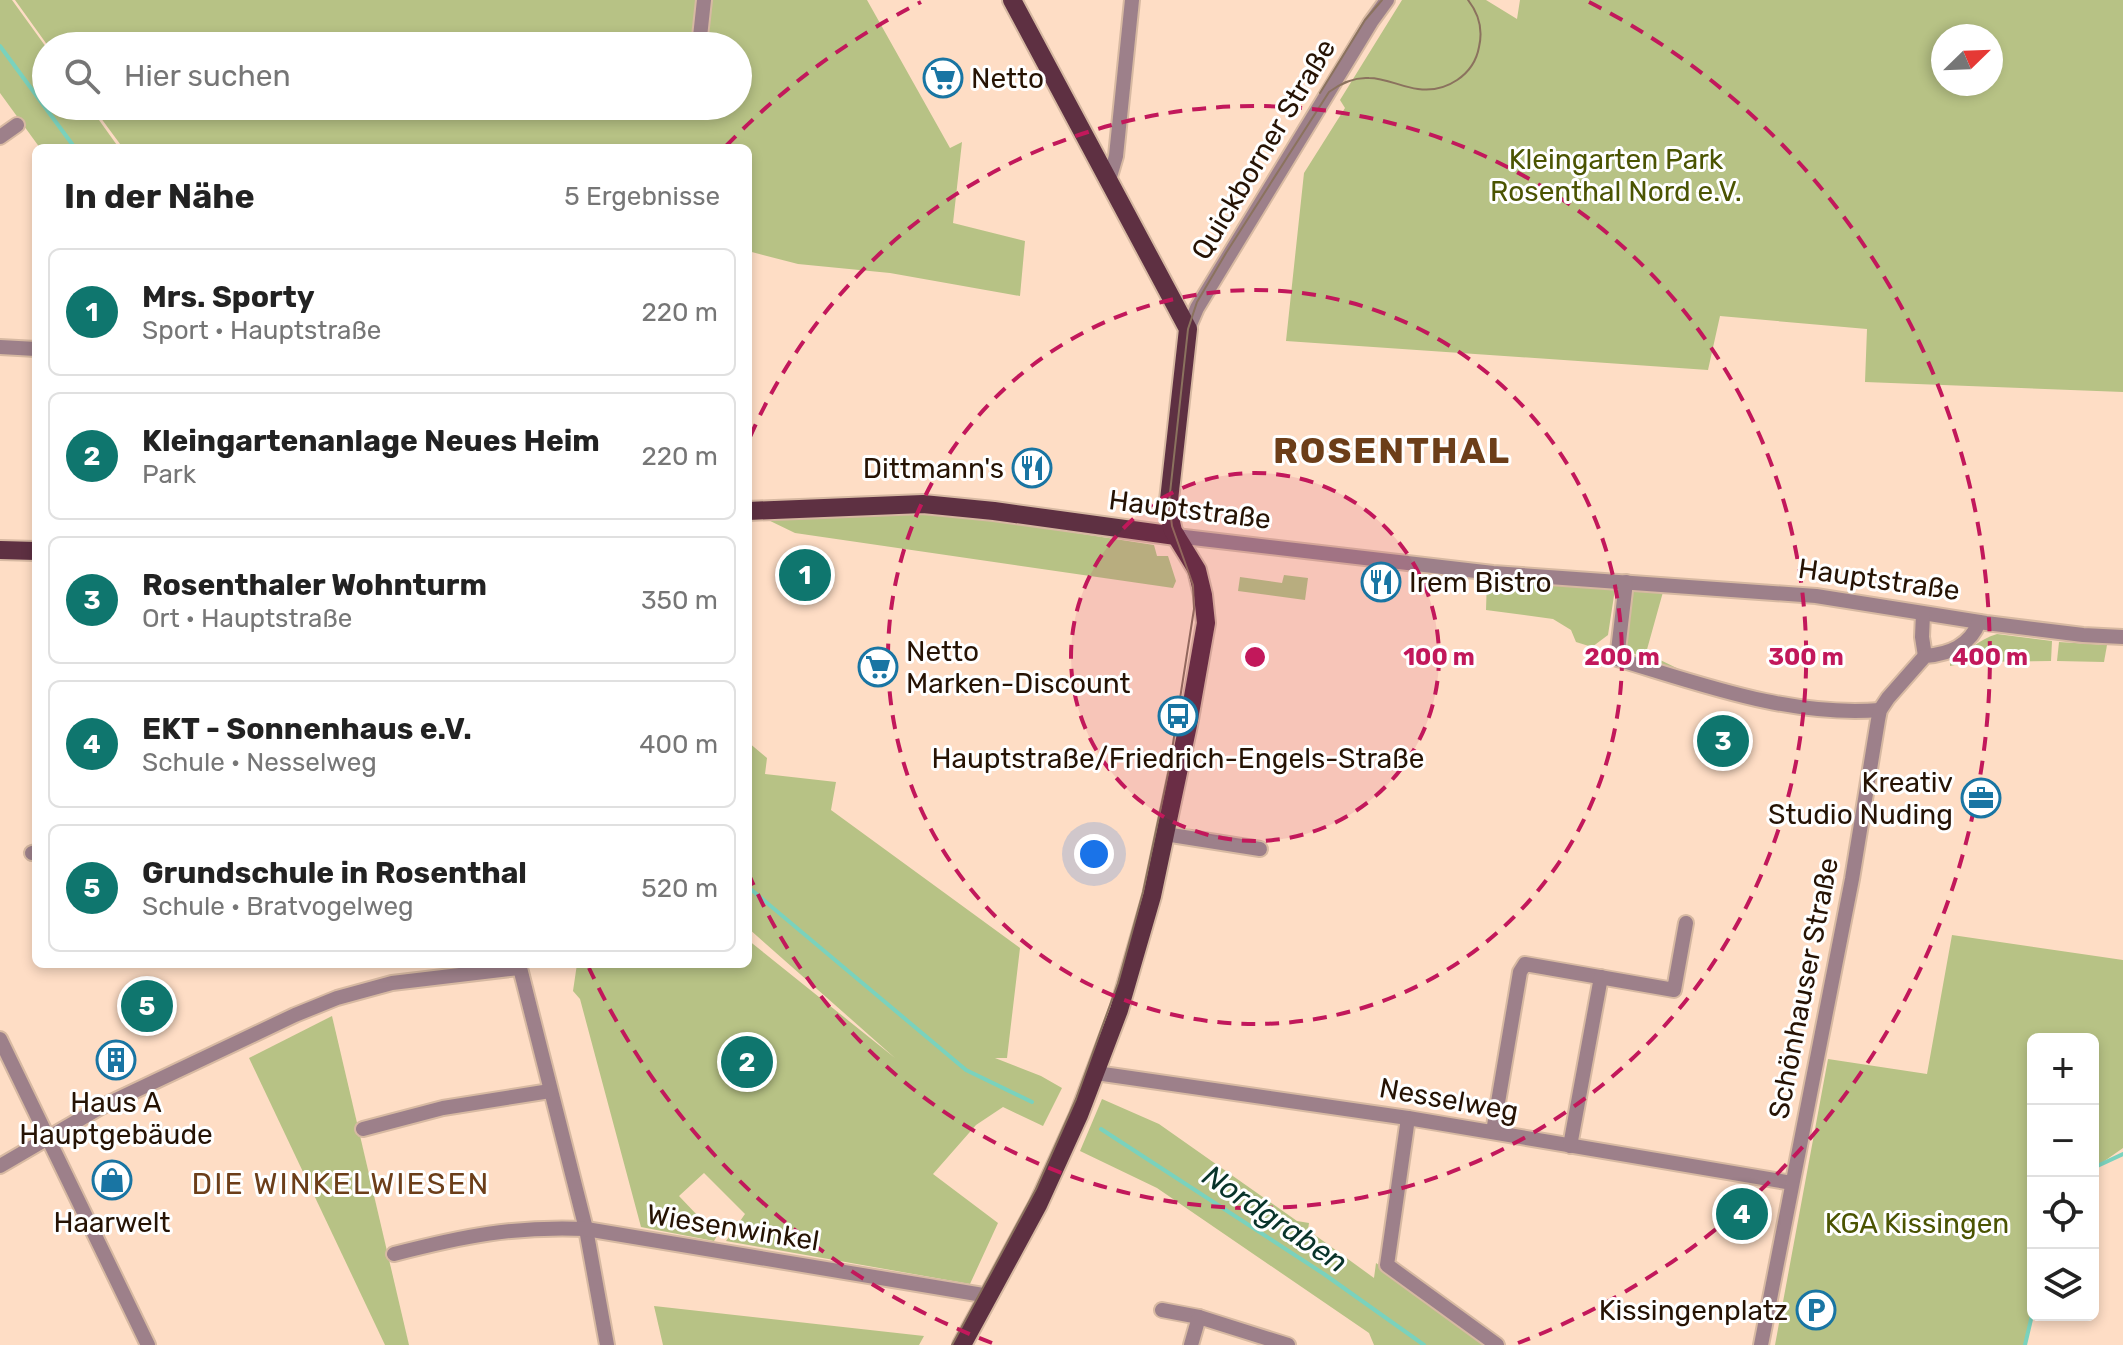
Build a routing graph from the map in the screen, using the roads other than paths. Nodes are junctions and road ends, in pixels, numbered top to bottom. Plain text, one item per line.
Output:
1 (704, 0) edge
2 (1012, 0) edge
3 (1132, 0) edge
4 (1387, 0) edge
5 (701, 32) edge
6 (17, 125) dead end
7 (0, 137) edge
8 (1109, 180) junction
9 (1188, 329) junction
10 (0, 347) edge
11 (32, 349) edge
12 (752, 511) edge
13 (1176, 536) junction
14 (0, 550) edge
15 (32, 551) edge
16 (1626, 582) junction
17 (1923, 614) junction
18 (1979, 622) junction
19 (2123, 637) edge
20 (1922, 659) junction
21 (1880, 710) junction
22 (1165, 834) junction
23 (1260, 849) dead end
24 (1686, 923) dead end
25 (504, 968) edge
26 (519, 968) edge
27 (1601, 977) junction
28 (0, 1039) edge
29 (1096, 1073) junction
30 (550, 1091) junction
31 (1408, 1118) junction
32 (363, 1129) dead end
33 (1493, 1132) junction
34 (47, 1138) junction
35 (1570, 1146) junction
36 (0, 1166) edge
37 (1792, 1183) junction
38 (586, 1229) junction
39 (394, 1254) dead end
40 (989, 1296) junction
41 (1162, 1310) dead end
42 (1199, 1317) junction
43 (148, 1345) edge
44 (607, 1345) edge
45 (962, 1345) edge
46 (1191, 1345) edge
47 (1288, 1345) edge
48 (1497, 1345) edge
49 (1761, 1345) edge

1 - 5 street
2 - 8 main road
3 - 8 street
4 - 9 street, Quickborner Straße
6 - 7 street
8 - 9 main road
9 - 13 main road
10 - 11 street
12 - 13 main road, Hauptstraße
13 - 16 street, Hauptstraße
13 - 22 main road
14 - 15 main road
16 - 17 street, Hauptstraße
16 - 21 street
17 - 18 street, Hauptstraße
17 - 20 street
18 - 19 street, Hauptstraße
18 - 20 street
20 - 21 street, Schönhauser Straße
21 - 37 street, Schönhauser Straße
22 - 23 street
22 - 29 main road
24 - 27 street
25 - 34 street
26 - 30 street
27 - 33 street
27 - 35 street
28 - 34 street
29 - 31 street, Nesselweg
29 - 40 main road
30 - 32 street
30 - 38 street
31 - 33 street, Nesselweg
31 - 48 street
33 - 35 street, Nesselweg
34 - 36 street
34 - 43 street
35 - 37 street, Nesselweg
37 - 49 street, Schönhauser Straße
38 - 39 street, Wiesenwinkel
38 - 40 street, Wiesenwinkel
38 - 44 street
40 - 45 main road
41 - 42 street
42 - 46 street
42 - 47 street

